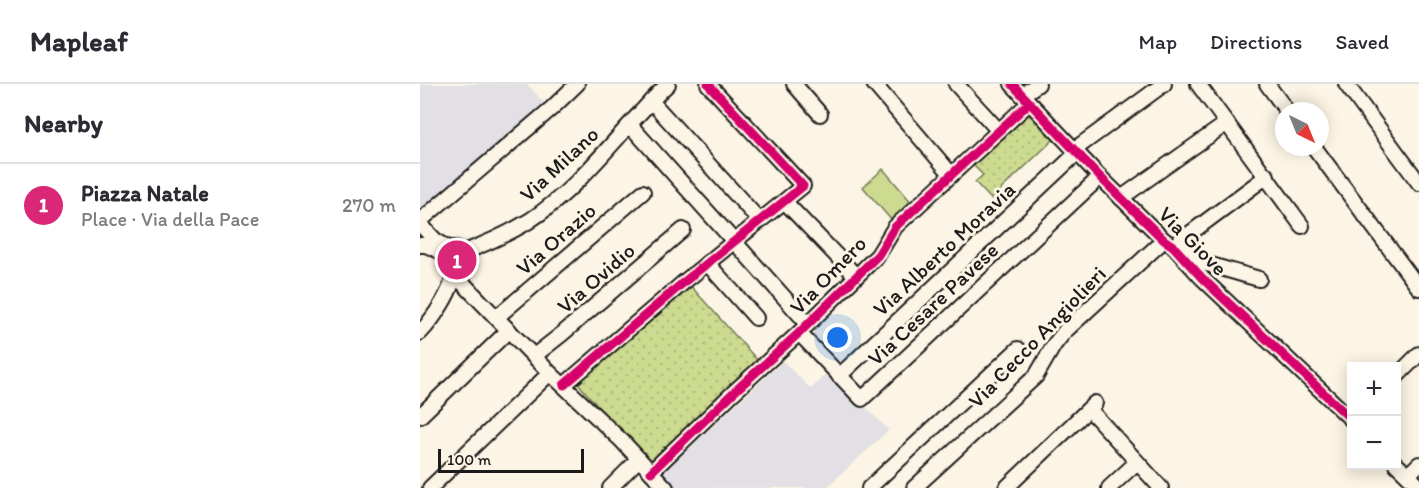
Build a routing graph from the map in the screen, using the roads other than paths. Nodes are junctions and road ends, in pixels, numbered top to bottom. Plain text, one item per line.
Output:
1 (577, 84) edge
2 (668, 84) edge
3 (708, 84) edge
4 (794, 84) edge
5 (874, 84) edge
6 (956, 84) edge
7 (1012, 84) edge
8 (1038, 84) edge
9 (1164, 84) edge
10 (1198, 84) edge
11 (1267, 84) edge
12 (1346, 84) edge
13 (1026, 99) junction
14 (651, 101) junction
15 (1280, 102) edge
16 (820, 114) dead end
17 (1227, 123) junction
18 (630, 125) junction
19 (999, 131) junction
20 (1076, 151) junction
21 (1321, 156) edge
22 (951, 174) junction
23 (1267, 176) junction
24 (1100, 177) junction
25 (1419, 183) edge
26 (643, 192) dead end
27 (1121, 198) junction
28 (785, 202) junction
29 (760, 221) junction
30 (420, 222) edge
31 (1302, 226) dead end
32 (683, 230) dead end
33 (734, 242) junction
34 (1168, 243) junction
35 (420, 245) edge
36 (453, 252) junction
37 (707, 263) junction
38 (454, 271) junction
39 (856, 276) junction
40 (1259, 279) dead end
41 (1416, 285) edge
42 (497, 317) junction
43 (756, 318) dead end
44 (803, 328) junction
45 (509, 330) junction
46 (420, 333) edge
47 (1018, 349) dead end
48 (1419, 354) edge
49 (534, 356) junction
50 (1401, 372) edge
51 (550, 373) junction
52 (839, 376) junction
53 (564, 386) junction
54 (420, 416) edge
55 (1348, 416) edge
56 (639, 459) junction
57 (1137, 462) junction
58 (1419, 464) edge
59 (1401, 469) edge
60 (651, 472) junction
61 (1408, 475) junction
62 (1419, 486) edge
63 (430, 488) edge
64 (610, 488) edge
65 (666, 488) edge
66 (869, 488) edge
67 (914, 488) edge
68 (1006, 488) edge
69 (1109, 488) edge
70 (1161, 488) edge

1 - 30 street
2 - 14 street, Via Milano
3 - 28 street
4 - 16 street
5 - 22 street
6 - 19 street
7 - 13 street, Via Giove
8 - 13 street, Via Omero
9 - 20 street, Via Alberto Moravia
10 - 17 street
11 - 15 street
12 - 25 street
13 - 19 street, Via Omero
13 - 20 street, Via Giove
14 - 18 street, Via Milano
14 - 29 street
17 - 23 street
17 - 27 street
18 - 33 street, Via Cesare Pavese
18 - 36 street, Via Milano
19 - 22 street, Via Omero
20 - 24 street, Via Giove
20 - 52 street, Via Alberto Moravia
21 - 41 street
22 - 39 street, Via Omero
23 - 31 street
23 - 34 street, Via Cecco Angiolieri
24 - 27 street, Via Giove
24 - 52 street, Via Cesare Pavese
26 - 42 street, Via Orazio
27 - 34 street, Via Giove
28 - 29 street
28 - 39 street
29 - 33 street
30 - 36 street
32 - 49 street, Via Ovidio
33 - 37 street
33 - 44 street, Via Cesare Pavese
34 - 40 street
34 - 55 street, Via Giove
34 - 67 street, Via Cecco Angiolieri
35 - 36 street
36 - 38 street
37 - 43 street
37 - 53 street
38 - 42 street
38 - 46 street
39 - 44 street, Via Omero
42 - 45 street
44 - 52 street, Via Cesare Pavese
44 - 60 street, Via Omero
45 - 49 street
45 - 54 street
47 - 66 street
48 - 50 street
49 - 51 street
51 - 53 street
51 - 63 street
53 - 56 street
56 - 60 street
56 - 64 street
57 - 68 street
57 - 69 street
57 - 70 street
58 - 61 street
59 - 61 street
60 - 65 street
61 - 62 street

